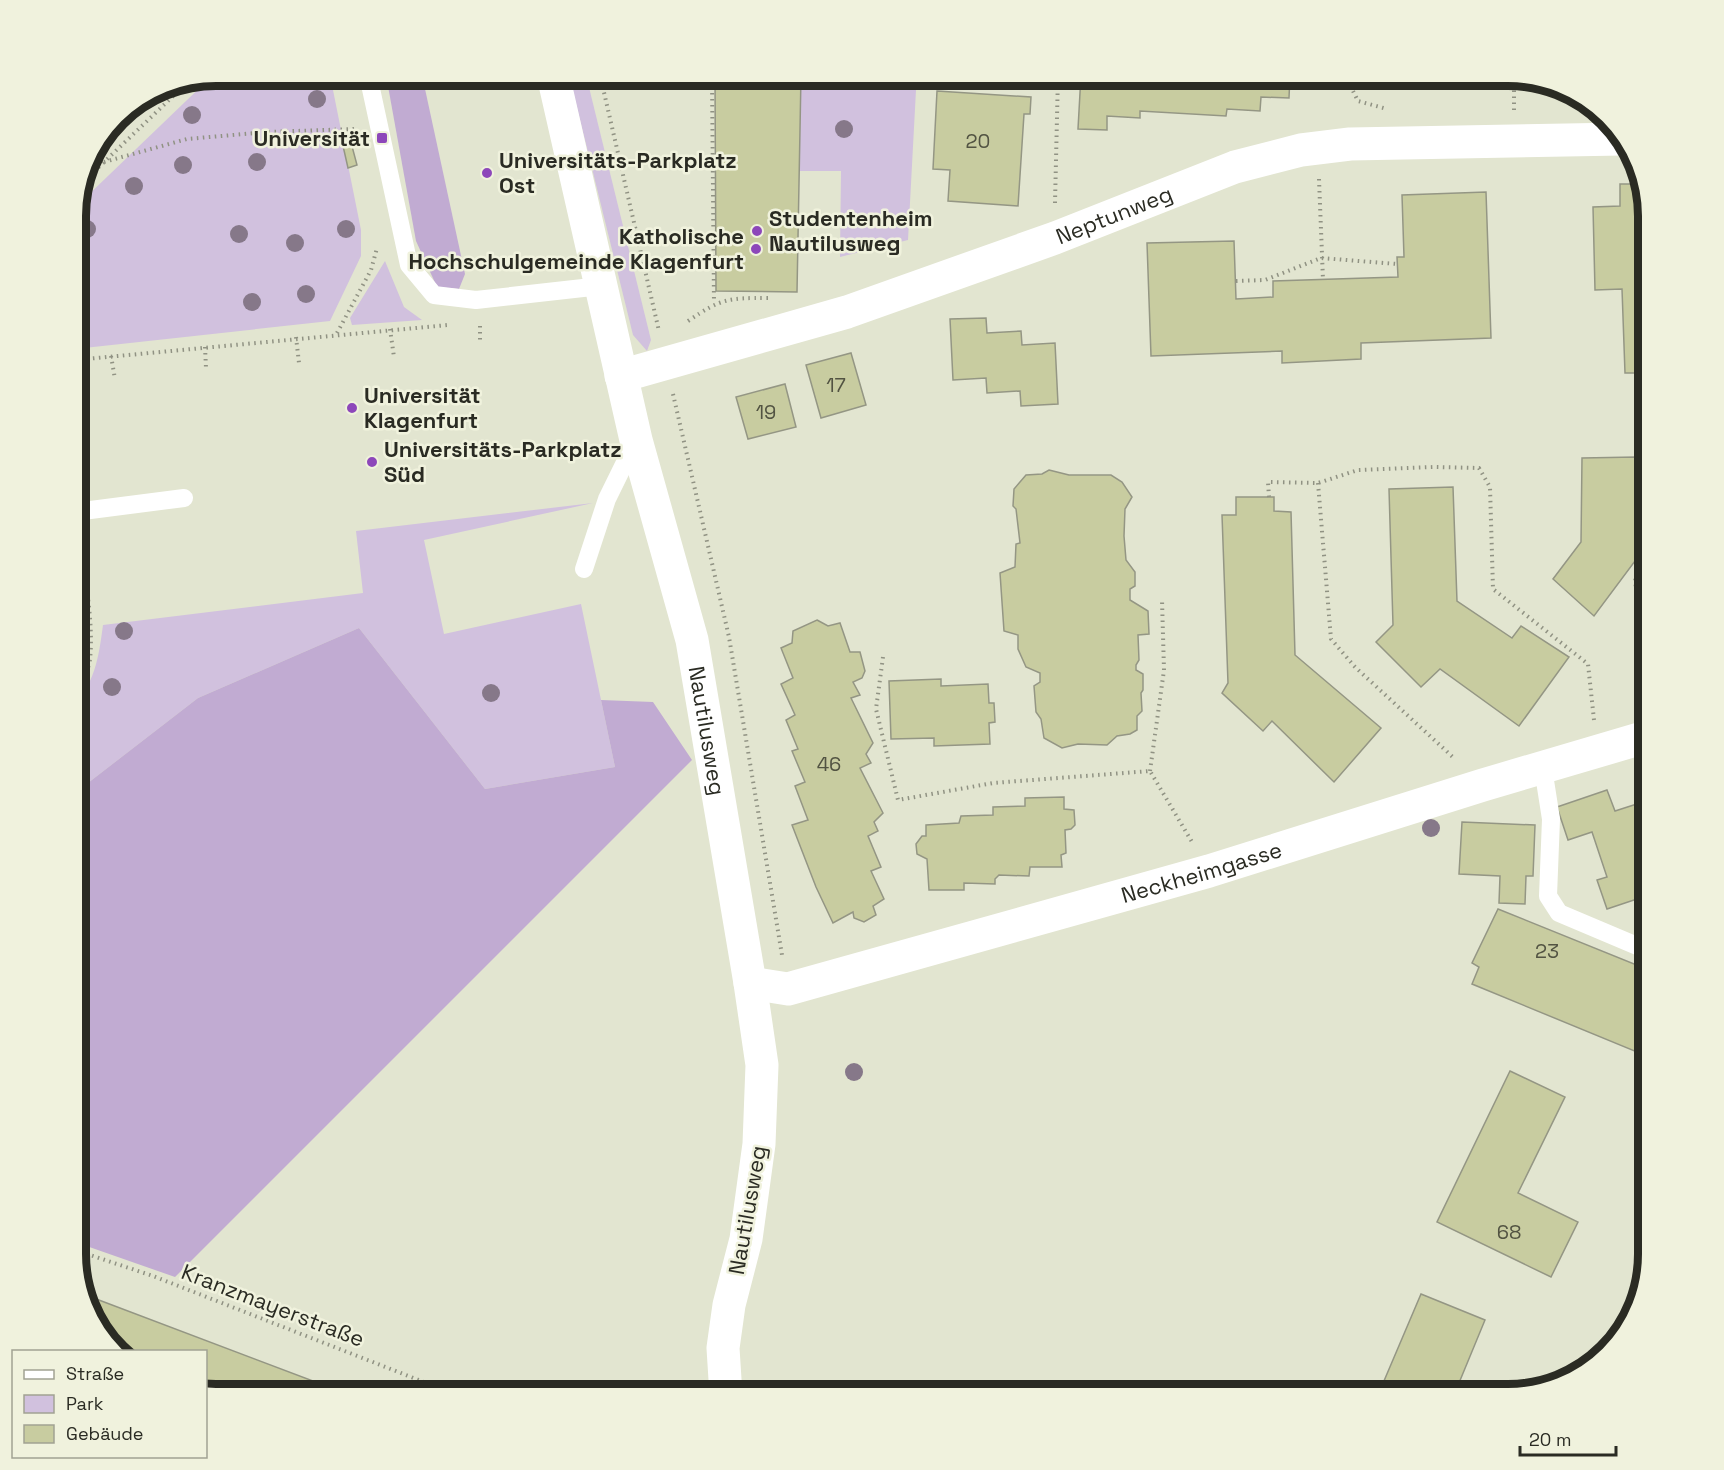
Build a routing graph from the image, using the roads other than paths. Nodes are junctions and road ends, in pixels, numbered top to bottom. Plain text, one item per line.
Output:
1 (370, 86) edge
2 (556, 86) edge
3 (1614, 139) edge
4 (601, 286) junction
5 (621, 376) junction
6 (636, 441) junction
7 (184, 498) dead end
8 (86, 511) edge
9 (584, 569) dead end
10 (1638, 739) edge
11 (1543, 768) junction
12 (1638, 946) edge
13 (750, 983) junction
14 (725, 1384) edge

1 - 4 lane
2 - 4 street, Nautilusweg
3 - 5 street, Neptunweg
4 - 5 street, Nautilusweg
5 - 6 street, Nautilusweg
6 - 9 lane
6 - 13 street, Nautilusweg
7 - 8 lane
10 - 11 street, Neckheimgasse
11 - 12 lane
11 - 13 street, Neckheimgasse
13 - 14 street, Nautilusweg

